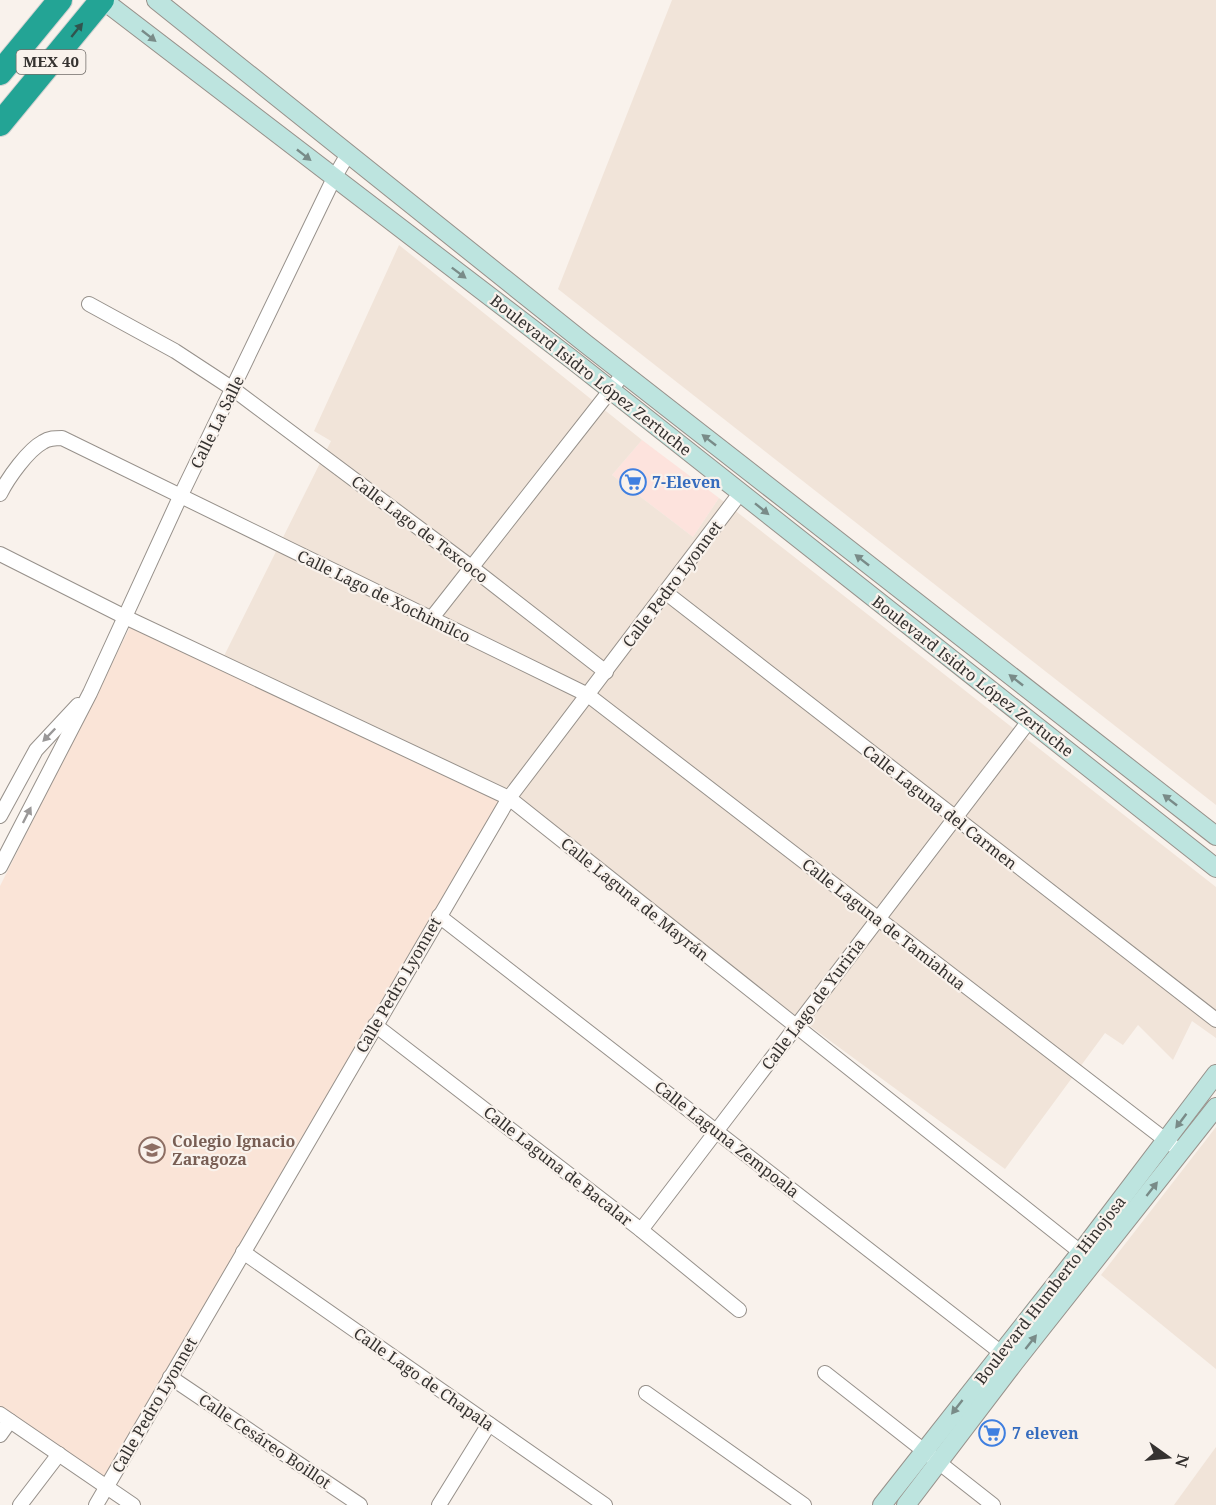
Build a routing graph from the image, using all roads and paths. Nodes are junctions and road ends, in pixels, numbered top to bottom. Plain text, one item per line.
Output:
1 (60, 0) edge
2 (103, 0) edge
3 (156, 0) edge
4 (0, 74) edge
5 (0, 124) edge
6 (348, 154) junction
7 (334, 178) junction
8 (89, 304) dead end
9 (624, 374) junction
10 (233, 389) junction
11 (611, 391) junction
12 (741, 492) junction
13 (0, 494) edge
14 (180, 497) junction
15 (837, 540) junction
16 (0, 554) edge
17 (824, 557) junction
18 (471, 567) junction
19 (665, 592) junction
20 (125, 617) junction
21 (431, 619) junction
22 (606, 672) junction
23 (90, 693) junction
24 (588, 695) junction
25 (1029, 721) junction
26 (509, 798) junction
27 (0, 816) edge
28 (955, 819) junction
29 (1216, 836) edge
30 (0, 867) edge
31 (1216, 868) edge
32 (439, 916) junction
33 (877, 920) junction
34 (1216, 1020) edge
35 (375, 1025) junction
36 (796, 1027) junction
37 (1216, 1074) edge
38 (1216, 1107) edge
39 (716, 1130) junction
40 (1166, 1140) junction
41 (1181, 1152) junction
42 (641, 1230) junction
43 (243, 1252) junction
44 (1088, 1258) junction
45 (739, 1310) dead end
46 (1008, 1358) junction
47 (825, 1373) dead end
48 (170, 1377) junction
49 (646, 1393) dead end
50 (5, 1418) edge
51 (489, 1424) junction
52 (0, 1435) edge
53 (923, 1451) junction
54 (59, 1454) junction
55 (939, 1463) junction
56 (106, 1486) junction
57 (21, 1505) edge
58 (96, 1505) edge
59 (133, 1505) edge
60 (360, 1505) edge
61 (439, 1505) edge
62 (605, 1505) edge
63 (804, 1505) edge
64 (882, 1505) edge
65 (906, 1505) edge
66 (993, 1505) edge

1 - 4 highway, MEX 40
5 -> 2 highway, MEX 40
2 -> 7 main road, Boulevard Isidro López Zertuche
3 - 6 main road, Boulevard Isidro López Zertuche
6 - 7 street, Calle La Salle
6 - 9 main road, Boulevard Isidro López Zertuche
7 - 10 street, Calle La Salle
7 -> 11 main road, Boulevard Isidro López Zertuche
8 - 10 street, Calle Lago de Texcoco
9 - 11 street
15 -> 9 main road, Boulevard Isidro López Zertuche
10 - 14 street, Calle La Salle
10 - 18 street, Calle Lago de Texcoco
11 - 12 main road, Boulevard Isidro López Zertuche
11 - 18 street
12 -> 17 main road, Boulevard Isidro López Zertuche
12 - 19 street, Calle Pedro Lyonnet
13 - 14 street, Calle Lago de Xochimilco
14 - 20 street, Calle La Salle
14 - 21 street, Calle Lago de Xochimilco
15 - 17 main road
29 -> 15 main road, Boulevard Isidro López Zertuche
16 - 20 street, Calle Laguna de Mayrán
17 - 25 main road, Boulevard Isidro López Zertuche
18 - 21 street
18 - 22 street, Calle Lago de Texcoco
19 - 22 street, Calle Pedro Lyonnet
19 - 28 street, Calle Laguna del Carmen
20 - 23 street, Calle La Salle
20 - 26 street, Calle Laguna de Mayrán
21 - 24 street, Calle Lago de Xochimilco
22 - 24 street, Calle Pedro Lyonnet
23 -> 27 street, Calle La Salle
30 -> 23 street, Calle La Salle
24 - 26 street, Calle Pedro Lyonnet
24 - 33 street, Calle Laguna de Tamiahua
25 - 28 street, Calle Lago de Yuriria
25 - 31 main road, Boulevard Isidro López Zertuche
26 - 32 street, Calle Pedro Lyonnet
26 - 36 street, Calle Laguna de Mayrán
28 - 33 street, Calle Lago de Yuriria
28 - 34 street, Calle Laguna del Carmen
32 - 35 street, Calle Pedro Lyonnet
32 - 39 street, Calle Laguna Zempoala
33 - 36 street, Calle Lago de Yuriria
33 - 40 street, Calle Laguna de Tamiahua
35 - 42 street, Calle Laguna de Bacalar
35 - 43 street, Calle Pedro Lyonnet
36 - 39 street, Calle Lago de Yuriria
36 - 44 street, Calle Laguna de Mayrán
37 -> 40 main road, Boulevard Humberto Hinojosa
38 - 41 main road, Boulevard Humberto Hinojosa
39 - 42 street, Calle Lago de Yuriria
39 - 46 street, Calle Laguna Zempoala
40 - 41 street, Calle Laguna de Tamiahua
40 - 44 main road, Boulevard Humberto Hinojosa
44 -> 41 main road, Boulevard Humberto Hinojosa
42 - 45 street, Calle Laguna de Bacalar
43 - 48 street, Calle Pedro Lyonnet
43 - 51 street, Calle Lago de Chapala
44 - 46 main road, Boulevard Humberto Hinojosa
46 -> 53 main road, Boulevard Humberto Hinojosa
46 - 55 main road, Boulevard Humberto Hinojosa
47 - 53 street
48 - 56 street, Calle Pedro Lyonnet
48 - 60 street, Calle Cesáreo Boillot
49 - 63 street
50 - 52 street
50 - 54 street
51 - 61 street
51 - 62 street, Calle Lago de Chapala
53 - 55 street
53 - 64 main road, Boulevard Humberto Hinojosa
54 - 56 street
54 - 57 street
55 - 65 main road, Boulevard Humberto Hinojosa
55 - 66 street
56 - 58 street, Calle Pedro Lyonnet
56 - 59 street

